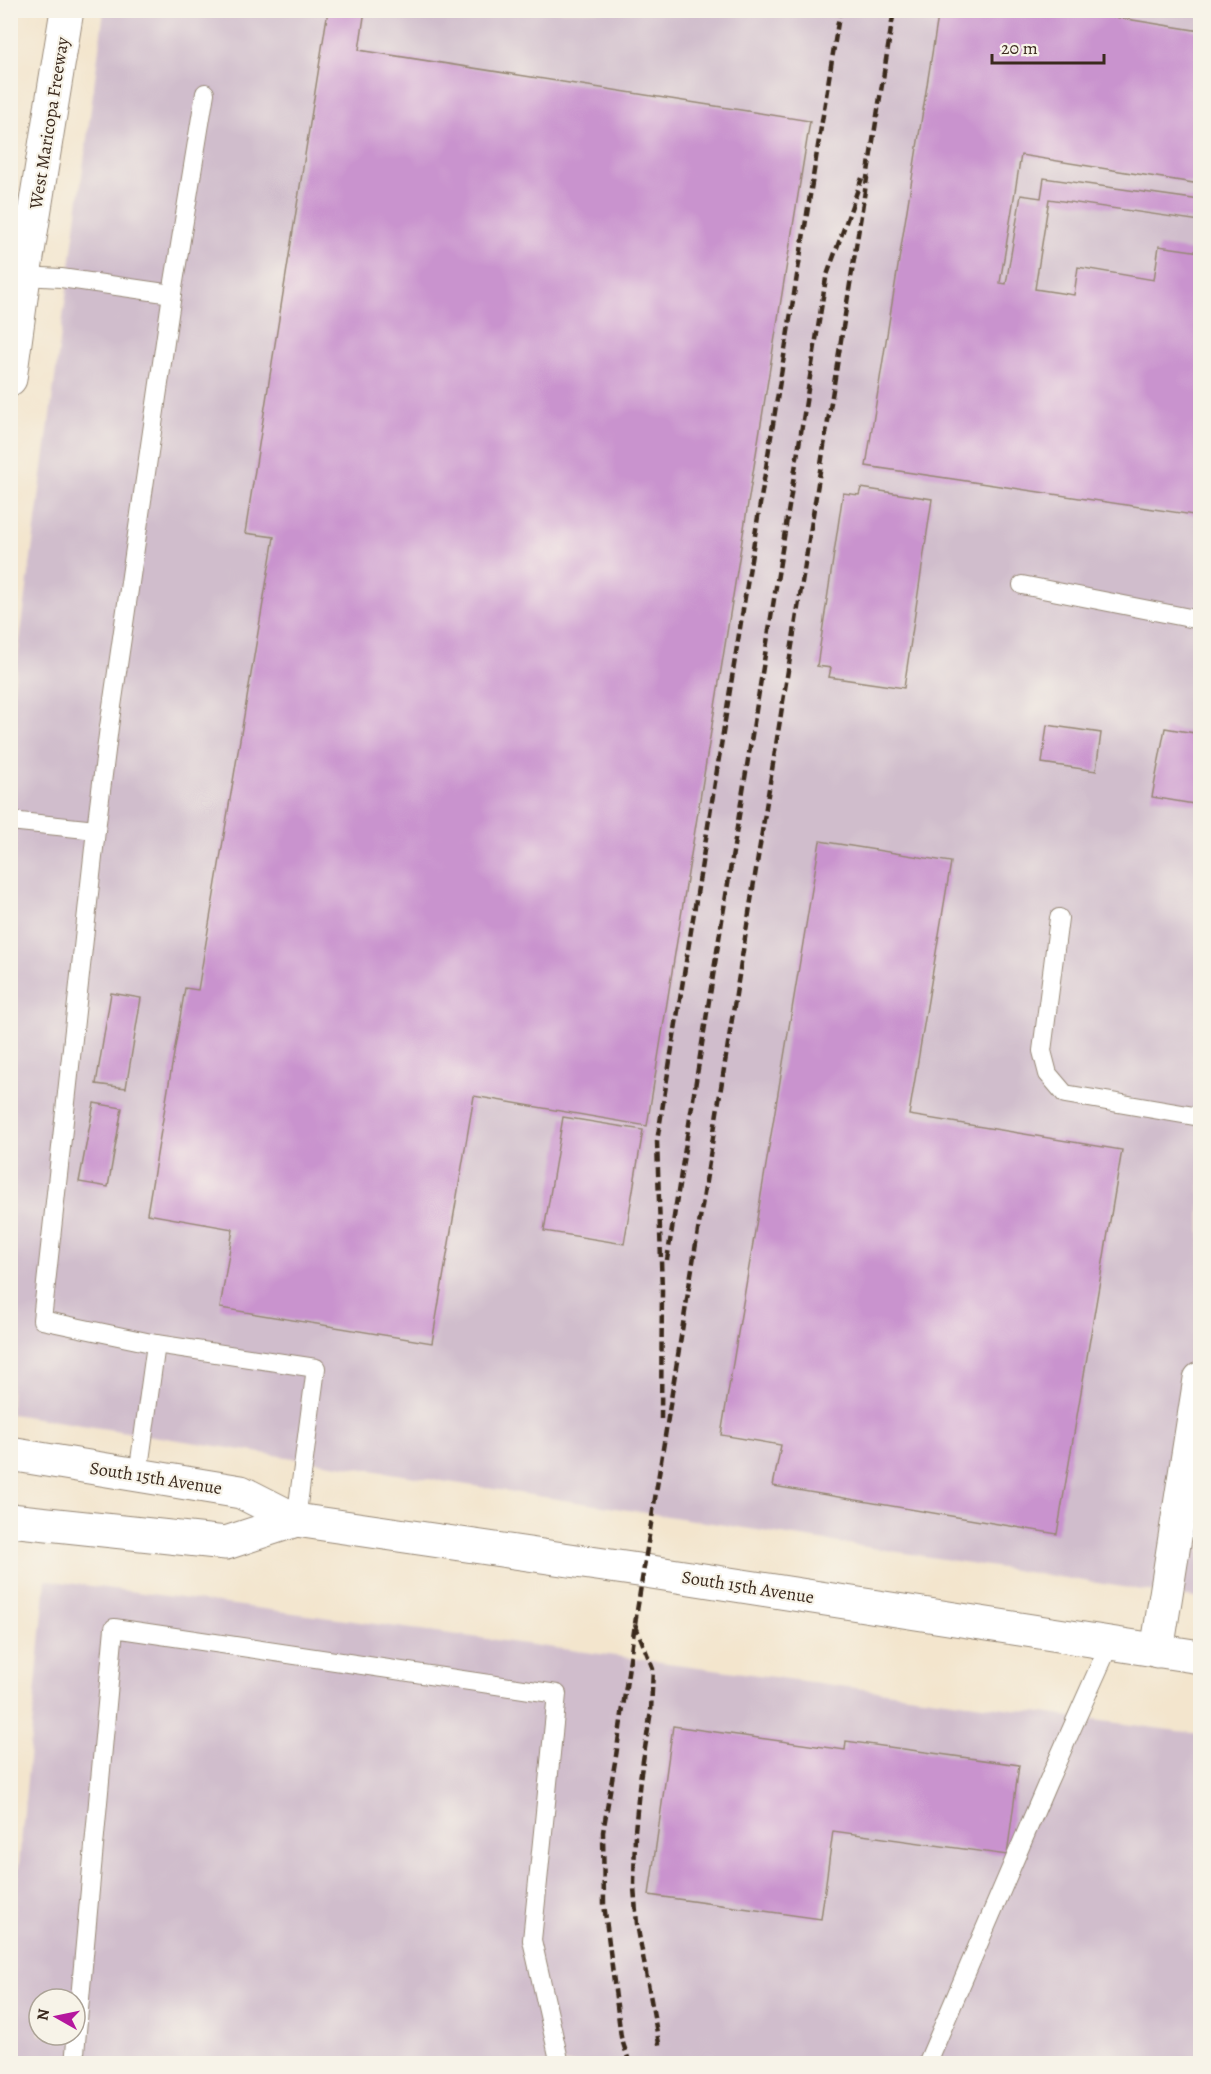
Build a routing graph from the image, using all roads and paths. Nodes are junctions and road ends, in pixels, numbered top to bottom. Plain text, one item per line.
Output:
1 (67, 10) edge
2 (205, 93) dead end
3 (24, 276) junction
4 (172, 294) junction
5 (10, 379) edge
6 (1022, 585) dead end
7 (1200, 620) edge
8 (10, 821) edge
9 (96, 830) junction
10 (1059, 918) dead end
11 (1200, 1117) edge
12 (156, 1344) junction
13 (1200, 1379) edge
14 (10, 1454) edge
15 (138, 1475) junction
16 (10, 1520) edge
17 (296, 1521) junction
18 (1110, 1643) junction
19 (1157, 1651) junction
20 (1200, 1658) edge
21 (74, 2064) edge
22 (560, 2064) edge
23 (927, 2064) edge

1 - 3 main road, West Maricopa Freeway
2 - 4 lane
3 - 4 lane
3 - 5 main road, West Maricopa Freeway
4 - 9 lane
6 - 7 lane
8 - 9 lane
9 - 12 lane
10 - 11 lane
12 - 15 lane
12 - 17 lane
13 - 19 main road
14 - 15 main road, South 15th Avenue
15 - 17 main road, South 15th Avenue
16 - 17 main road, South 15th Avenue
17 - 18 main road, South 15th Avenue
18 - 19 main road, South 15th Avenue
18 - 23 lane
19 - 20 main road, South 15th Avenue
21 - 22 lane

